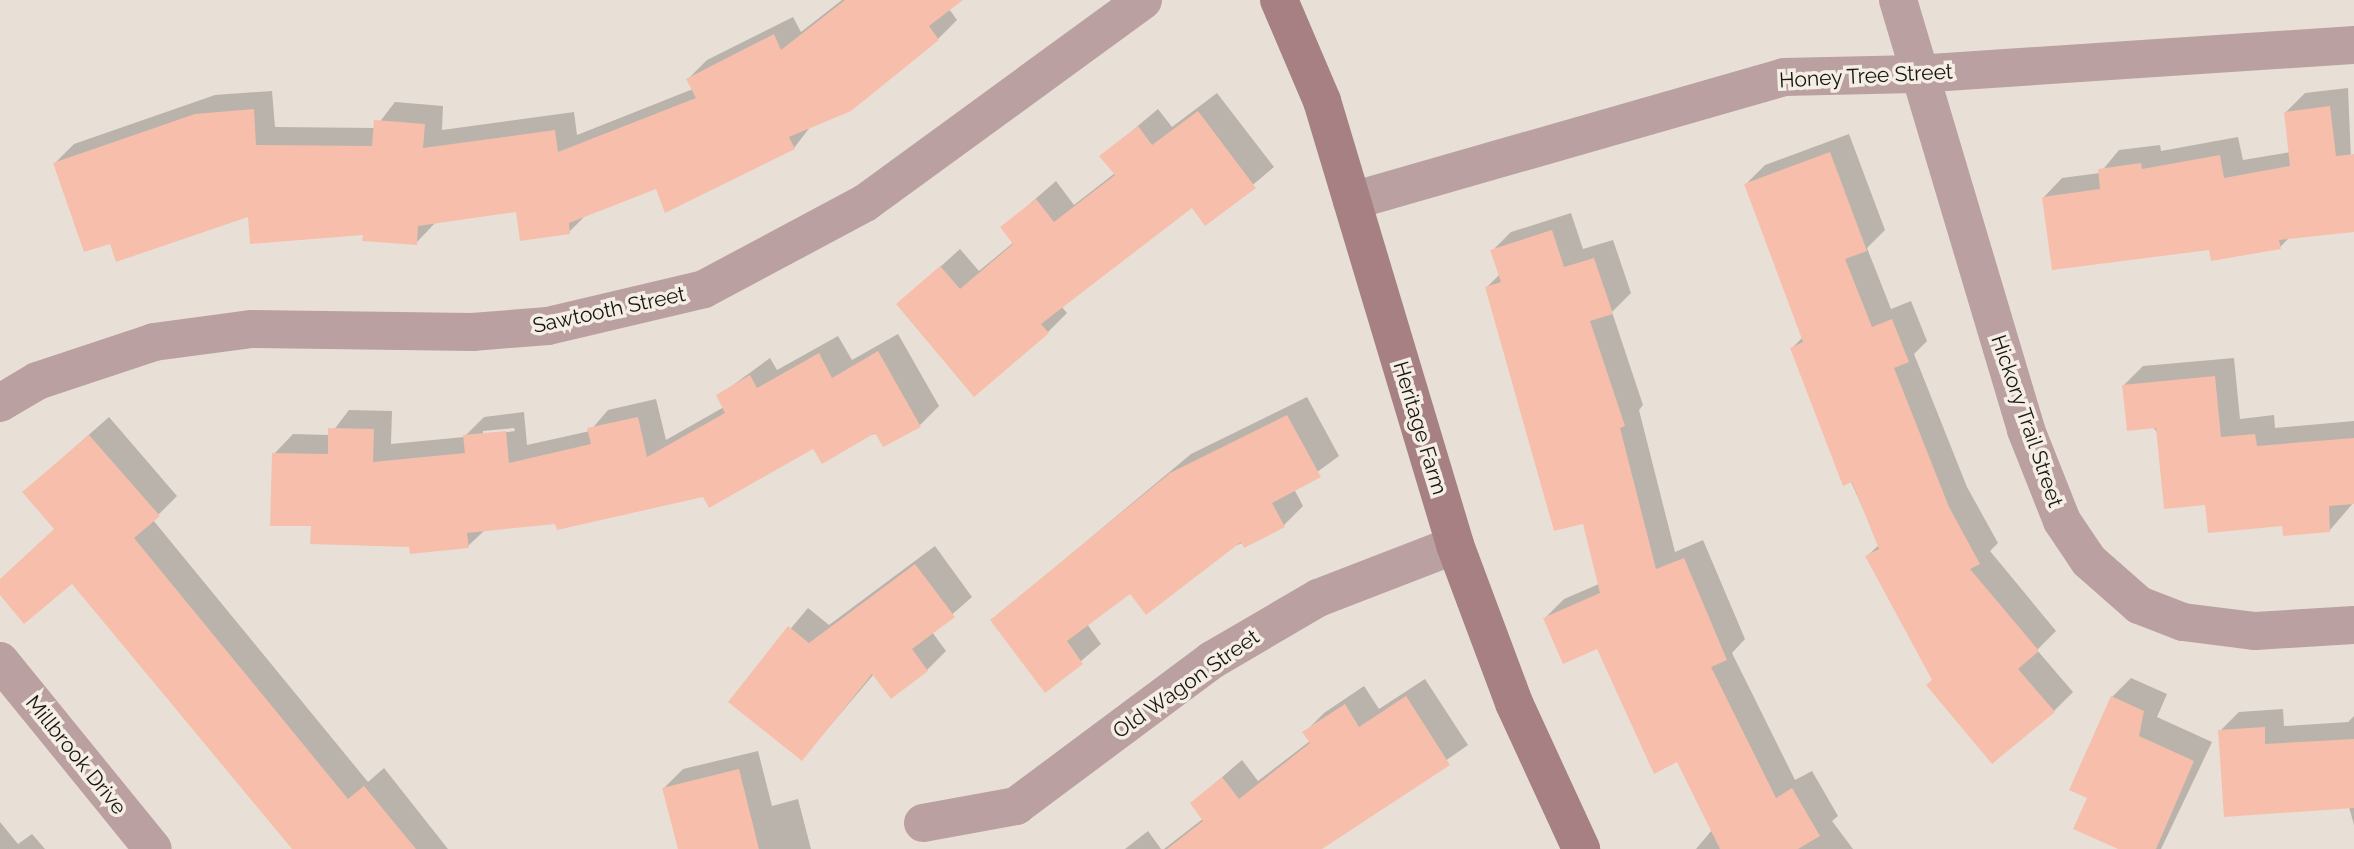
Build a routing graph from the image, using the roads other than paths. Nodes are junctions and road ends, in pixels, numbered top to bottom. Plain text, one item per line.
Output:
1 (1143, 0) edge
2 (1279, 0) edge
3 (1898, 0) edge
4 (2354, 45) edge
5 (1916, 74) junction
6 (1352, 201) junction
7 (0, 403) edge
8 (1455, 545) junction
9 (2354, 625) edge
10 (0, 660) edge
11 (923, 823) dead end
12 (153, 849) edge
13 (1581, 849) edge

1 - 7 street, Sawtooth Street
2 - 6 street, Heritage Farm
3 - 5 street, Hickory Trail Street
4 - 5 street, Honey Tree Street
5 - 6 street, Honey Tree Street
5 - 9 street, Hickory Trail Street
6 - 8 street, Heritage Farm
8 - 11 street, Old Wagon Street
8 - 13 street, Heritage Farm
10 - 12 street, Millbrook Drive

